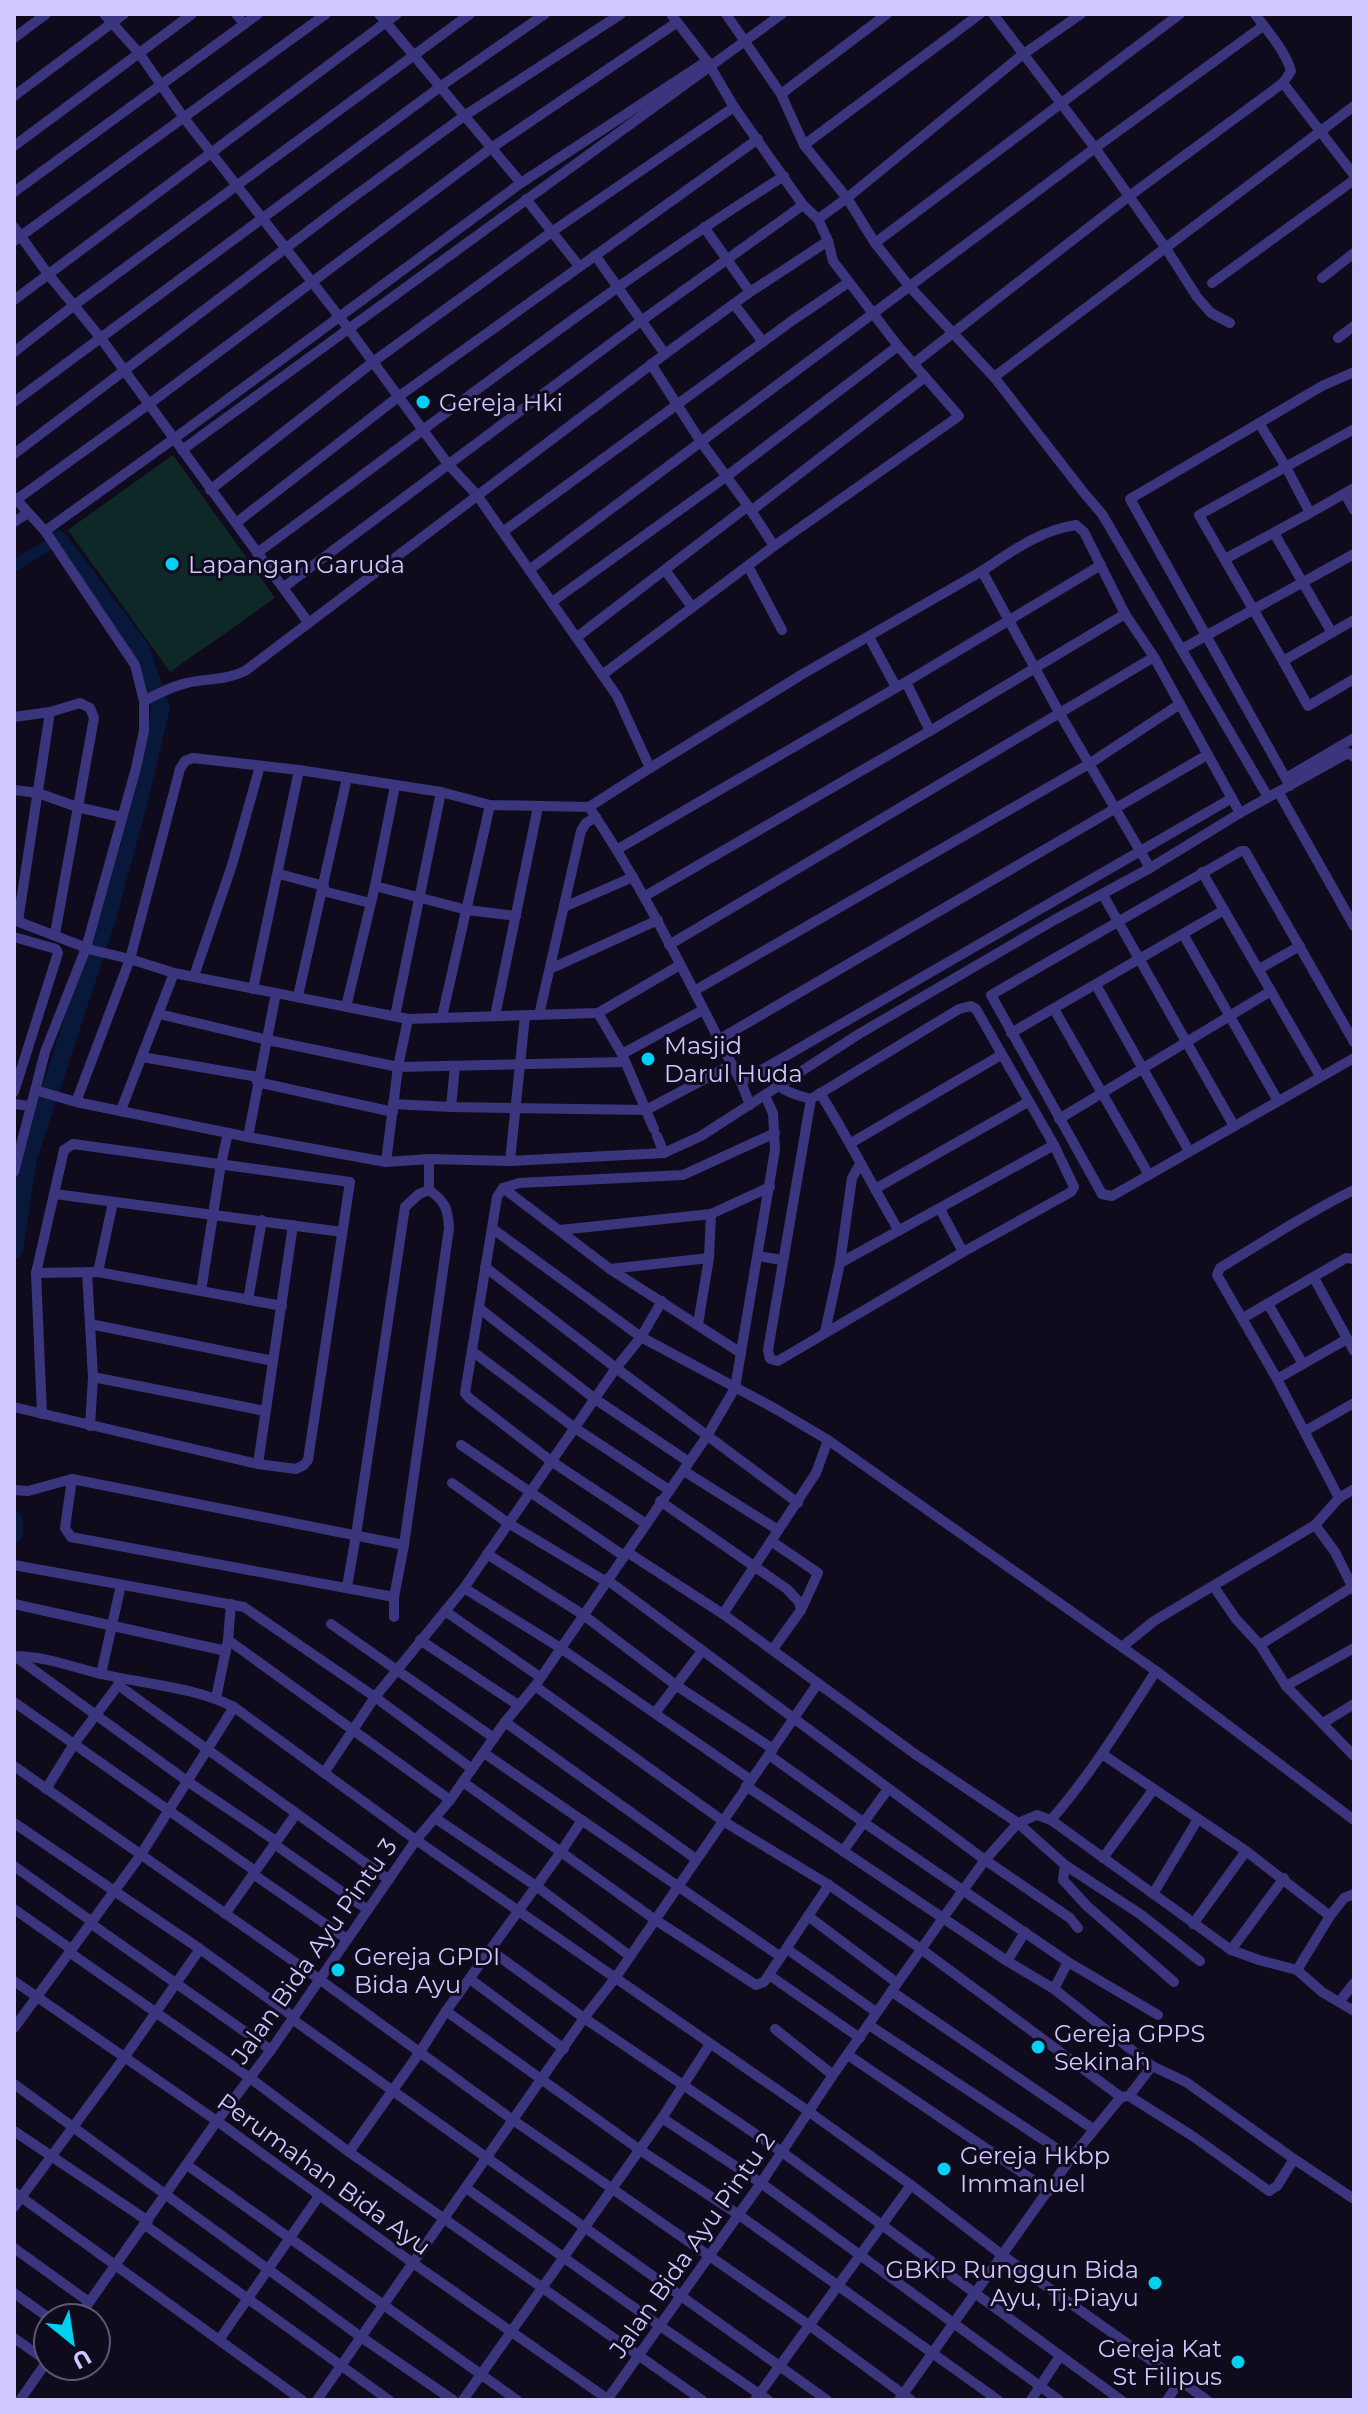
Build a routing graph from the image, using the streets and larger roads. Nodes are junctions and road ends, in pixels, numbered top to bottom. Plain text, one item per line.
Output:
1 (46, 14) edge
2 (104, 14) edge
3 (124, 14) edge
4 (192, 14) edge
5 (236, 14) edge
6 (258, 14) edge
7 (326, 14) edge
8 (397, 14) edge
9 (470, 14) edge
10 (545, 14) edge
11 (621, 14) edge
12 (726, 14) edge
13 (782, 14) edge
14 (887, 14) edge
15 (980, 14) edge
16 (993, 14) edge
17 (1081, 14) edge
18 (1180, 14) edge
19 (1255, 14) edge
20 (382, 18) edge
21 (674, 18) edge
22 (112, 23) junction
23 (244, 24) junction
24 (1263, 26) junction
25 (14, 38) edge
26 (745, 42) junction
27 (139, 53) junction
28 (1022, 55) junction
29 (413, 56) junction
30 (708, 64) junction
31 (1283, 83) junction
32 (160, 85) junction
33 (439, 87) junction
34 (781, 94) junction
35 (14, 96) edge
36 (1059, 104) junction
37 (1354, 106) edge
38 (734, 107) junction
39 (464, 116) junction
40 (184, 118) junction
41 (1320, 131) junction
42 (758, 139) junction
43 (804, 145) junction
44 (14, 146) edge
45 (1095, 148) junction
46 (490, 149) junction
47 (212, 154) junction
48 (784, 176) junction
49 (1354, 178) edge
50 (521, 183) junction
51 (238, 186) junction
52 (14, 192) edge
53 (1128, 197) junction
54 (847, 198) junction
55 (526, 199) junction
56 (803, 205) junction
57 (263, 218) junction
58 (818, 219) junction
59 (704, 227) junction
60 (553, 231) junction
61 (16, 235) edge
62 (828, 241) junction
63 (875, 243) junction
64 (1165, 247) junction
65 (287, 248) junction
66 (1354, 253) edge
67 (595, 255) junction
68 (726, 259) junction
69 (579, 266) junction
70 (48, 274) junction
71 (1322, 278) dead end
72 (849, 282) junction
73 (312, 283) junction
74 (1212, 283) dead end
75 (909, 286) junction
76 (618, 287) junction
77 (750, 292) junction
78 (14, 300) edge
79 (734, 304) junction
80 (73, 306) junction
81 (873, 314) junction
82 (338, 317) junction
83 (641, 321) junction
84 (1230, 323) dead end
85 (1354, 326) edge
86 (348, 328) junction
87 (953, 334) junction
88 (100, 337) junction
89 (1338, 338) dead end
90 (763, 342) junction
91 (898, 346) junction
92 (14, 352) edge
93 (665, 354) junction
94 (373, 362) junction
95 (651, 364) junction
96 (913, 364) junction
97 (123, 371) junction
98 (1354, 372) edge
99 (925, 377) junction
100 (994, 377) junction
101 (398, 397) junction
102 (14, 402) edge
103 (149, 404) junction
104 (677, 405) junction
105 (1259, 423) junction
106 (1354, 429) edge
107 (423, 432) junction
108 (175, 438) junction
109 (701, 442) junction
110 (182, 450) junction
111 (14, 454) edge
112 (448, 464) junction
113 (1286, 467) junction
114 (727, 476) junction
115 (210, 490) junction
116 (1349, 491) edge
117 (477, 495) junction
118 (15, 498) edge
119 (750, 508) junction
120 (1354, 510) edge
121 (28, 513) junction
122 (1310, 513) junction
123 (14, 522) edge
124 (236, 523) junction
125 (504, 531) junction
126 (1274, 533) junction
127 (51, 540) junction
128 (774, 546) junction
129 (257, 553) junction
130 (1354, 554) edge
131 (1225, 559) junction
132 (1101, 565) junction
133 (748, 566) junction
134 (529, 570) junction
135 (665, 570) junction
136 (982, 571) junction
137 (1304, 582) junction
138 (284, 587) junction
139 (552, 602) junction
140 (692, 607) junction
141 (1253, 609) junction
142 (1125, 614) junction
143 (1009, 619) junction
144 (1354, 620) edge
145 (308, 622) junction
146 (782, 630) dead end
147 (1332, 633) junction
148 (1205, 635) junction
149 (577, 637) junction
150 (869, 637) junction
151 (1182, 649) junction
152 (1154, 657) junction
153 (1283, 661) junction
154 (1035, 669) junction
155 (605, 679) junction
156 (1354, 679) edge
157 (901, 685) junction
158 (148, 699) junction
159 (1180, 704) junction
160 (50, 712) junction
161 (1060, 714) junction
162 (14, 717) edge
163 (930, 731) junction
164 (1354, 738) edge
165 (1352, 753) edge
166 (1207, 755) junction
167 (1089, 764) junction
168 (260, 766) junction
169 (650, 768) junction
170 (299, 770) junction
171 (347, 778) junction
172 (1288, 782) junction
173 (395, 786) junction
174 (14, 790) edge
175 (441, 792) junction
176 (38, 793) junction
177 (1274, 795) junction
178 (1232, 798) junction
179 (490, 805) junction
180 (77, 807) junction
181 (538, 807) junction
182 (1116, 810) junction
183 (592, 812) junction
184 (1240, 813) junction
185 (121, 817) junction
186 (618, 849) junction
187 (1141, 852) junction
188 (1150, 868) junction
189 (1202, 872) junction
190 (279, 874) junction
191 (633, 877) junction
192 (375, 886) junction
193 (323, 888) junction
194 (645, 896) junction
195 (1105, 897) junction
196 (420, 900) junction
197 (370, 903) junction
198 (564, 907) junction
199 (467, 910) junction
200 (1224, 910) junction
201 (516, 916) junction
202 (1117, 918) junction
203 (16, 920) edge
204 (658, 920) junction
205 (1354, 926) edge
206 (55, 934) junction
207 (1183, 934) junction
208 (14, 937) edge
209 (669, 945) junction
210 (1300, 946) junction
211 (89, 949) junction
212 (130, 959) junction
213 (1141, 959) junction
214 (680, 965) junction
215 (550, 969) junction
216 (1259, 969) junction
217 (174, 973) junction
218 (194, 976) junction
219 (1096, 985) junction
220 (253, 989) junction
221 (694, 991) junction
222 (1271, 991) junction
223 (276, 993) junction
224 (298, 996) junction
225 (346, 1007) junction
226 (1054, 1009) junction
227 (703, 1010) junction
228 (598, 1013) junction
229 (159, 1014) junction
230 (539, 1015) junction
231 (1229, 1015) junction
232 (395, 1016) junction
233 (495, 1016) junction
234 (525, 1016) junction
235 (442, 1017) junction
236 (408, 1019) junction
237 (1011, 1033) junction
238 (268, 1040) junction
239 (718, 1040) junction
240 (1187, 1042) junction
241 (1354, 1042) edge
242 (1001, 1055) junction
243 (142, 1057) junction
244 (624, 1058) junction
245 (1354, 1058) edge
246 (519, 1065) junction
247 (731, 1065) junction
248 (455, 1066) junction
249 (398, 1067) junction
250 (765, 1068) junction
251 (1144, 1069) junction
252 (1320, 1076) junction
253 (258, 1079) junction
254 (741, 1082) junction
255 (782, 1088) junction
256 (39, 1091) junction
257 (14, 1092) edge
258 (1102, 1094) junction
259 (765, 1096) junction
260 (816, 1096) junction
261 (72, 1101) junction
262 (1278, 1101) junction
263 (1028, 1102) junction
264 (14, 1104) edge
265 (750, 1105) junction
266 (30, 1106) junction
267 (451, 1107) junction
268 (393, 1108) junction
269 (515, 1109) junction
270 (121, 1110) junction
271 (646, 1110) junction
272 (1059, 1119) junction
273 (1234, 1126) junction
274 (228, 1133) junction
275 (775, 1133) junction
276 (248, 1137) junction
277 (851, 1143) junction
278 (1054, 1145) junction
279 (1189, 1151) junction
280 (664, 1153) junction
281 (429, 1159) junction
282 (510, 1161) junction
283 (386, 1162) junction
284 (221, 1164) junction
285 (860, 1164) junction
286 (14, 1172) edge
287 (1149, 1175) junction
288 (770, 1187) junction
289 (503, 1188) junction
290 (875, 1189) junction
291 (429, 1190) junction
292 (1354, 1190) edge
293 (55, 1194) junction
294 (113, 1202) junction
295 (940, 1209) junction
296 (214, 1214) junction
297 (711, 1214) junction
298 (262, 1220) junction
299 (293, 1225) junction
300 (493, 1229) junction
301 (560, 1230) junction
302 (899, 1231) junction
303 (342, 1232) junction
304 (963, 1252) junction
305 (758, 1256) junction
306 (709, 1258) junction
307 (1354, 1259) edge
308 (782, 1260) junction
309 (840, 1263) junction
310 (485, 1267) junction
311 (610, 1269) junction
312 (93, 1272) junction
313 (36, 1273) junction
314 (1314, 1278) junction
315 (201, 1291) junction
316 (248, 1300) junction
317 (662, 1301) junction
318 (1268, 1304) junction
319 (282, 1306) junction
320 (479, 1308) junction
321 (1243, 1318) junction
322 (90, 1324) junction
323 (698, 1324) junction
324 (825, 1332) junction
325 (641, 1337) junction
326 (1347, 1339) junction
327 (472, 1351) junction
328 (1354, 1351) edge
329 (741, 1353) junction
330 (273, 1361) junction
331 (1303, 1364) junction
332 (616, 1368) junction
333 (93, 1377) junction
334 (1277, 1379) junction
335 (735, 1388) junction
336 (595, 1399) junction
337 (1354, 1403) edge
338 (16, 1407) edge
339 (265, 1411) junction
340 (42, 1414) junction
341 (90, 1426) junction
342 (575, 1428) junction
343 (1305, 1431) junction
344 (707, 1436) junction
345 (828, 1440) junction
346 (461, 1445) dead end
347 (551, 1461) junction
348 (258, 1464) junction
349 (686, 1466) junction
350 (72, 1479) junction
351 (452, 1483) dead end
352 (1354, 1489) edge
353 (18, 1490) edge
354 (669, 1490) junction
355 (529, 1492) junction
356 (1339, 1498) junction
357 (660, 1501) junction
358 (798, 1503) junction
359 (508, 1523) junction
360 (646, 1524) junction
361 (1315, 1525) junction
362 (778, 1530) junction
363 (356, 1535) junction
364 (771, 1541) junction
365 (404, 1545) junction
366 (487, 1554) junction
367 (626, 1554) junction
368 (14, 1565) edge
369 (753, 1566) junction
370 (606, 1580) junction
371 (121, 1585) junction
372 (347, 1587) junction
373 (1214, 1587) junction
374 (464, 1588) junction
375 (1353, 1588) edge
376 (394, 1597) junction
377 (14, 1604) edge
378 (231, 1604) junction
379 (801, 1610) junction
380 (445, 1611) junction
381 (582, 1614) junction
382 (723, 1614) junction
383 (394, 1617) dead end
384 (331, 1624) dead end
385 (112, 1626) junction
386 (420, 1640) junction
387 (227, 1645) junction
388 (1260, 1645) junction
389 (559, 1647) junction
390 (1122, 1647) junction
391 (1354, 1648) edge
392 (773, 1649) junction
393 (702, 1651) junction
394 (14, 1656) edge
395 (397, 1668) junction
396 (1156, 1671) junction
397 (101, 1674) junction
398 (537, 1681) junction
399 (120, 1682) junction
400 (818, 1683) junction
401 (677, 1686) junction
402 (1286, 1686) junction
403 (375, 1697) junction
404 (216, 1698) junction
405 (14, 1702) edge
406 (1354, 1704) edge
407 (518, 1705) junction
408 (234, 1707) junction
409 (96, 1713) junction
410 (655, 1713) junction
411 (794, 1720) junction
412 (505, 1722) junction
413 (1323, 1723) junction
414 (353, 1728) junction
415 (494, 1738) junction
416 (74, 1744) junction
417 (208, 1748) junction
418 (771, 1752) junction
419 (484, 1753) junction
420 (1102, 1754) junction
421 (1354, 1756) edge
422 (14, 1766) edge
423 (472, 1769) junction
424 (324, 1773) junction
425 (187, 1781) junction
426 (463, 1782) junction
427 (748, 1783) junction
428 (46, 1789) junction
429 (888, 1789) junction
430 (1153, 1790) junction
431 (450, 1800) junction
432 (168, 1811) junction
433 (296, 1814) junction
434 (435, 1818) junction
435 (1198, 1819) junction
436 (582, 1820) junction
437 (1051, 1820) junction
438 (1354, 1820) edge
439 (723, 1821) junction
440 (863, 1822) junction
441 (1018, 1823) junction
442 (16, 1828) edge
443 (416, 1840) junction
444 (275, 1843) junction
445 (843, 1851) junction
446 (1246, 1851) junction
447 (561, 1852) junction
448 (140, 1856) junction
449 (1103, 1858) junction
450 (696, 1859) junction
451 (985, 1860) junction
452 (1065, 1865) junction
453 (14, 1866) edge
454 (254, 1872) junction
455 (1284, 1878) junction
456 (389, 1880) junction
457 (829, 1885) junction
458 (536, 1886) junction
459 (677, 1887) junction
460 (963, 1889) junction
461 (113, 1892) junction
462 (1153, 1894) junction
463 (1354, 1894) edge
464 (14, 1909) edge
465 (368, 1910) junction
466 (518, 1910) junction
467 (225, 1914) junction
468 (808, 1916) junction
469 (1330, 1916) junction
470 (943, 1918) junction
471 (654, 1919) junction
472 (91, 1922) junction
473 (1193, 1924) junction
474 (1078, 1928) dead end
475 (1025, 1932) junction
476 (347, 1939) junction
477 (200, 1949) junction
478 (921, 1949) junction
479 (70, 1950) junction
480 (490, 1950) junction
481 (1231, 1950) junction
482 (784, 1953) junction
483 (630, 1956) junction
484 (1007, 1961) junction
485 (1200, 1961) dead end
486 (1068, 1962) junction
487 (1297, 1970) junction
488 (769, 1975) junction
489 (616, 1977) junction
490 (319, 1979) junction
491 (470, 1979) junction
492 (14, 1981) edge
493 (1174, 1982) dead end
494 (177, 1983) junction
495 (1354, 1983) edge
496 (894, 1987) junction
497 (1054, 1989) junction
498 (36, 1997) junction
499 (1340, 2001) junction
500 (446, 2011) junction
501 (1354, 2011) edge
502 (876, 2012) junction
503 (156, 2013) junction
504 (1158, 2015) dead end
505 (293, 2018) junction
506 (584, 2018) junction
507 (869, 2025) junction
508 (14, 2028) edge
509 (775, 2029) dead end
510 (860, 2038) junction
511 (710, 2044) junction
512 (564, 2049) junction
513 (271, 2050) junction
514 (420, 2052) junction
515 (848, 2055) junction
516 (124, 2058) junction
517 (1152, 2066) junction
518 (833, 2075) junction
519 (250, 2078) junction
520 (542, 2080) junction
521 (14, 2084) edge
522 (684, 2085) junction
523 (392, 2090) junction
524 (1125, 2097) junction
525 (808, 2111) junction
526 (662, 2118) junction
527 (513, 2120) junction
528 (217, 2121) junction
529 (73, 2127) junction
530 (1093, 2129) junction
531 (14, 2131) edge
532 (640, 2150) junction
533 (349, 2152) junction
534 (782, 2152) junction
535 (51, 2157) junction
536 (487, 2157) junction
537 (1071, 2158) junction
538 (1294, 2159) junction
539 (187, 2165) junction
540 (761, 2183) junction
541 (911, 2185) junction
542 (466, 2188) junction
543 (613, 2189) junction
544 (1049, 2191) junction
545 (166, 2195) junction
546 (319, 2196) junction
547 (16, 2199) edge
548 (1354, 2199) edge
549 (739, 2215) junction
550 (445, 2218) junction
551 (146, 2223) junction
552 (881, 2225) junction
553 (585, 2227) junction
554 (289, 2239) junction
555 (14, 2248) edge
556 (1002, 2255) junction
557 (710, 2256) junction
558 (859, 2256) junction
559 (563, 2257) junction
560 (413, 2263) junction
561 (117, 2266) junction
562 (269, 2268) junction
563 (836, 2286) junction
564 (541, 2288) junction
565 (14, 2293) edge
566 (975, 2293) junction
567 (682, 2295) junction
568 (248, 2299) junction
569 (89, 2302) joint
570 (384, 2305) junction
571 (32, 2306) edge
572 (953, 2324) junction
573 (809, 2325) junction
574 (660, 2326) junction
575 (510, 2331) junction
576 (361, 2337) junction
577 (14, 2338) edge
578 (219, 2340) junction
579 (32, 2350) edge
580 (932, 2354) junction
581 (639, 2355) junction
582 (1060, 2356) junction
583 (780, 2365) junction
584 (341, 2366) junction
585 (481, 2374) junction
586 (32, 2381) edge
587 (1180, 2381) junction
588 (1040, 2386) junction
589 (761, 2398) edge
590 (904, 2398) edge
591 (17, 2399) edge
592 (302, 2400) edge
593 (317, 2400) edge
594 (389, 2400) edge
595 (453, 2400) edge
596 (463, 2400) edge
597 (517, 2400) edge
598 (608, 2400) edge
599 (702, 2400) edge
600 (827, 2400) edge
601 (998, 2400) edge
602 (1031, 2400) edge
603 (1059, 2400) edge
604 (1121, 2400) edge
605 (1167, 2400) edge
606 (1207, 2400) edge

1 - 25 street
2 - 22 street
3 - 22 street
4 - 27 street
5 - 23 street
6 - 23 street
7 - 40 street
8 - 20 street
9 - 29 street
10 - 33 street
11 - 39 street
12 - 26 street
13 - 26 street
14 - 34 street
15 - 43 street
16 - 28 street
17 - 28 street
18 - 36 street
19 - 24 street
20 - 29 street
20 - 47 street
21 - 30 street
21 - 46 street
22 - 27 street
22 - 35 street
23 - 32 street
24 - 31 street
24 - 45 street
26 - 30 street
26 - 34 street
27 - 32 street
27 - 44 street
28 - 36 street
28 - 54 street
29 - 33 street
29 - 51 street
30 - 38 street
30 - 50 street
30 - 55 street
31 - 41 street
31 - 53 street
32 - 40 street
32 - 52 street
33 - 39 street
33 - 57 street
34 - 43 street
36 - 45 street
36 - 63 street
37 - 41 street
38 - 42 street
38 - 60 street
39 - 46 street
39 - 65 street
40 - 47 street
40 - 61 street
41 - 49 street
41 - 64 street
42 - 48 street
42 - 67 street
43 - 54 street
45 - 53 street
45 - 75 street
46 - 50 street
46 - 73 street
47 - 51 street
47 - 70 street
48 - 56 street
48 - 59 street
49 - 74 street
50 - 82 street
51 - 57 street
51 - 80 street
53 - 64 street
53 - 87 street
54 - 58 street
54 - 63 street
55 - 60 street
55 - 86 street
56 - 58 street
56 - 68 street
57 - 65 street
57 - 88 street
58 - 62 street
59 - 68 street
59 - 76 street
60 - 69 street
60 - 94 street
61 - 70 street
62 - 72 street
62 - 77 street
63 - 75 street
64 - 84 street
64 - 100 street
65 - 73 street
65 - 97 street
66 - 71 street
67 - 69 street
67 - 76 street
68 - 77 street
68 - 83 street
69 - 101 street
70 - 78 street
70 - 80 street
72 - 81 street
72 - 90 street
73 - 82 street
73 - 103 street
75 - 81 street
75 - 87 street
76 - 83 street
76 - 107 street
77 - 79 street
79 - 90 street
79 - 93 street
80 - 88 street
80 - 92 street
81 - 91 street
81 - 109 street
82 - 86 street
82 - 108 street
83 - 93 street
83 - 112 street
85 - 89 street
86 - 94 street
86 - 110 street
87 - 96 street
87 - 100 street
88 - 97 street
88 - 102 street
90 - 104 street
91 - 96 street
91 - 114 street
93 - 95 street
94 - 101 street
94 - 115 street
95 - 104 street
95 - 117 street
96 - 99 street
97 - 103 street
97 - 111 street
98 - 105 street
99 - 119 street
99 - 128 street
100 - 151 street
101 - 107 street
101 - 124 street
103 - 108 street
103 - 118 street
104 - 109 street
104 - 125 street
105 - 113 street
105 - 148 street
106 - 113 street
107 - 112 street
107 - 129 street
108 - 110 street
108 - 127 street
109 - 114 street
109 - 134 street
110 - 115 street
112 - 117 street
112 - 138 street
113 - 122 street
113 - 131 street
114 - 119 street
114 - 139 street
115 - 124 street
116 - 120 street
116 - 122 street
117 - 125 street
117 - 145 street
118 - 121 street
119 - 128 street
119 - 135 street
121 - 123 street
121 - 127 street
122 - 126 street
124 - 129 street
125 - 134 street
126 - 131 street
126 - 137 street
127 - 158 street
128 - 133 street
129 - 138 street
130 - 137 street
131 - 141 street
132 - 136 street
132 - 142 street
132 - 143 street
133 - 140 street
133 - 146 street
134 - 139 street
135 - 140 street
135 - 149 street
136 - 143 street
136 - 150 street
137 - 141 street
137 - 147 street
138 - 145 street
139 - 149 street
140 - 155 street
141 - 148 street
141 - 153 street
142 - 152 street
142 - 154 street
143 - 154 street
143 - 157 street
144 - 147 street
145 - 158 street
147 - 153 street
148 - 151 street
148 - 172 street
149 - 155 street
150 - 157 street
150 - 169 street
151 - 177 street
152 - 159 street
152 - 161 street
153 - 156 street
154 - 161 street
154 - 163 street
155 - 169 street
157 - 163 street
157 - 186 street
158 - 185 street
159 - 166 street
159 - 167 street
160 - 162 street
160 - 176 street
160 - 180 street
161 - 167 street
161 - 209 street
163 - 194 street
164 - 172 street
165 - 172 street
166 - 178 street
166 - 182 street
167 - 182 street
167 - 221 street
168 - 170 street
168 - 212 street
168 - 218 street
169 - 183 street
170 - 171 street
170 - 190 street
171 - 173 street
171 - 193 street
172 - 177 street
173 - 175 street
173 - 192 street
174 - 176 street
175 - 179 street
175 - 196 street
176 - 180 street
176 - 203 street
177 - 184 street
177 - 205 street
178 - 184 street
178 - 187 street
179 - 181 street
179 - 199 street
180 - 185 street
180 - 206 street
181 - 183 street
181 - 201 street
182 - 187 street
182 - 239 street
183 - 186 street
183 - 198 street
184 - 188 street
185 - 211 street
186 - 191 street
187 - 188 street
187 - 250 street
188 - 195 street
189 - 200 street
189 - 202 street
189 - 210 street
190 - 193 street
190 - 220 street
191 - 194 street
191 - 198 street
192 - 196 street
192 - 197 street
193 - 197 street
193 - 224 street
194 - 204 street
195 - 202 street
195 - 255 street
196 - 199 street
196 - 232 street
197 - 225 street
198 - 215 street
199 - 201 street
199 - 235 street
200 - 207 street
200 - 216 street
201 - 233 street
202 - 213 street
202 - 237 street
203 - 206 street
204 - 209 street
204 - 215 street
206 - 211 street
207 - 213 street
207 - 231 street
208 - 257 street
209 - 214 street
210 - 216 street
210 - 241 street
211 - 212 street
211 - 256 street
212 - 217 street
212 - 261 street
213 - 219 street
213 - 240 street
214 - 221 street
214 - 228 street
215 - 230 street
216 - 222 street
217 - 218 street
217 - 229 street
218 - 220 street
219 - 226 street
219 - 251 street
220 - 223 street
221 - 227 street
222 - 231 street
222 - 252 street
223 - 224 street
223 - 238 street
224 - 225 street
225 - 232 street
226 - 237 street
226 - 258 street
227 - 239 street
227 - 244 street
228 - 230 street
228 - 244 street
229 - 238 street
229 - 243 street
230 - 234 street
231 - 240 street
231 - 262 street
232 - 236 street
233 - 234 street
233 - 235 street
234 - 246 street
235 - 236 street
236 - 249 street
237 - 272 street
238 - 249 street
238 - 253 street
239 - 247 street
240 - 251 street
240 - 273 street
242 - 260 street
242 - 263 street
242 - 277 street
243 - 253 street
243 - 270 street
244 - 246 street
244 - 271 street
245 - 252 street
246 - 248 street
246 - 269 street
247 - 254 street
247 - 271 street
248 - 249 street
248 - 267 street
249 - 268 street
250 - 254 street
250 - 255 street
251 - 258 street
251 - 279 street
252 - 262 street
253 - 268 street
253 - 276 street
254 - 265 street
255 - 259 street
255 - 260 street
256 - 261 street
256 - 266 street
258 - 272 street
258 - 287 street
259 - 265 street
259 - 275 street
260 - 277 street
260 - 308 street
261 - 270 street
262 - 273 street
263 - 278 street
263 - 290 street
264 - 266 street
265 - 280 street
266 - 286 street
267 - 268 street
267 - 269 street
268 - 283 street
269 - 271 street
269 - 282 street
270 - 274 street
271 - 280 street
272 - 287 street
273 - 279 street
274 - 276 street
274 - 284 street
275 - 288 street
275 - 289 street
276 - 283 street
277 - 285 street
278 - 295 street
278 - 304 street
279 - 287 street
280 - 282 street
281 - 282 street
281 - 283 street
281 - 291 street
284 - 293 street
284 - 296 street
284 - 303 street
285 - 290 street
285 - 309 street
288 - 297 street
288 - 305 street
289 - 300 street
289 - 301 street
290 - 302 street
291 - 363 street
291 - 365 street
292 - 321 street
293 - 294 street
293 - 313 street
294 - 296 street
294 - 312 street
295 - 302 street
295 - 304 street
296 - 298 street
296 - 315 street
297 - 301 street
297 - 306 street
298 - 299 street
298 - 316 street
299 - 303 street
299 - 319 street
300 - 310 street
300 - 325 street
301 - 311 street
302 - 309 street
303 - 348 street
304 - 324 street
305 - 308 street
305 - 329 street
306 - 311 street
306 - 323 street
307 - 314 street
308 - 324 street
309 - 324 street
310 - 320 street
310 - 332 street
311 - 317 street
312 - 313 street
312 - 315 street
312 - 322 street
313 - 340 street
314 - 318 street
314 - 326 street
315 - 316 street
316 - 319 street
317 - 323 street
317 - 325 street
318 - 321 street
318 - 331 street
319 - 330 street
320 - 327 street
320 - 336 street
321 - 334 street
322 - 330 street
322 - 333 street
323 - 329 street
325 - 332 street
325 - 335 street
326 - 328 street
326 - 331 street
327 - 342 street
327 - 347 street
329 - 335 street
330 - 339 street
331 - 334 street
332 - 336 street
332 - 344 street
333 - 339 street
333 - 341 street
334 - 343 street
335 - 344 street, Jalan Bida Ayu Pintu 3
335 - 345 street
336 - 342 street
336 - 349 street
337 - 343 street
338 - 340 street
339 - 348 street
340 - 341 street
341 - 348 street
342 - 347 street
342 - 354 street
343 - 356 street
344 - 349 street, Jalan Bida Ayu Pintu 3
344 - 358 street
345 - 358 street
345 - 390 street
346 - 355 street
347 - 355 street
347 - 360 street
349 - 354 street, Jalan Bida Ayu Pintu 3
349 - 362 street
350 - 353 street
350 - 363 street
350 - 372 street
351 - 359 street
352 - 356 street
354 - 357 street, Jalan Bida Ayu Pintu 3
355 - 359 street
355 - 367 street
356 - 361 street
357 - 360 street, Jalan Bida Ayu Pintu 3
357 - 369 street
358 - 362 street
359 - 366 street
359 - 370 street
360 - 367 street, Jalan Bida Ayu Pintu 3
361 - 373 street
361 - 375 street
362 - 364 street
363 - 365 street
363 - 372 street
364 - 369 street
364 - 379 street
365 - 376 street
366 - 374 street
366 - 381 street
367 - 370 street, Jalan Bida Ayu Pintu 3
367 - 382 street
368 - 371 street
369 - 379 street
369 - 382 street
370 - 381 street, Jalan Bida Ayu Pintu 3
370 - 393 street
371 - 378 street
371 - 385 street
372 - 376 street
373 - 388 street
373 - 390 street
374 - 380 street
374 - 389 street
375 - 388 street
376 - 383 street
377 - 385 street
378 - 387 street
378 - 403 street
379 - 392 street
380 - 386 street
380 - 398 street
381 - 389 street, Jalan Bida Ayu Pintu 3
381 - 401 street
382 - 392 street
384 - 395 street
385 - 387 street
385 - 397 street
386 - 395 street
386 - 407 street
387 - 404 street
387 - 414 street
388 - 402 street
389 - 398 street, Jalan Bida Ayu Pintu 3
389 - 410 street
390 - 396 street
391 - 402 street
392 - 400 street
393 - 401 street
393 - 411 street
394 - 397 street
394 - 409 street
395 - 403 street
395 - 415 street
396 - 420 street
396 - 438 street
397 - 399 street
398 - 407 street, Jalan Bida Ayu Pintu 3
398 - 439 street
399 - 404 street
399 - 409 street
399 - 417 street
400 - 411 street
400 - 441 street
401 - 410 street
401 - 418 street
402 - 413 street
403 - 414 street
403 - 423 street
404 - 408 street
405 - 416 street
406 - 413 street
407 - 412 street, Jalan Bida Ayu Pintu 3
408 - 417 street
408 - 424 street
409 - 416 street
409 - 425 street
410 - 427 street
411 - 418 street
411 - 429 street
412 - 415 street, Jalan Bida Ayu Pintu 3
412 - 450 street
413 - 421 street
414 - 424 street
414 - 431 street
415 - 419 street, Jalan Bida Ayu Pintu 3
416 - 428 street
416 - 432 street
417 - 425 street
417 - 433 street
418 - 427 street
418 - 440 street
419 - 423 street, Jalan Bida Ayu Pintu 3
419 - 436 street
420 - 430 street
420 - 437 street
422 - 428 street
423 - 426 street, Jalan Bida Ayu Pintu 3
424 - 443 street
425 - 432 street
425 - 444 street
426 - 431 street, Jalan Bida Ayu Pintu 3
426 - 447 street
427 - 439 street
427 - 445 street
428 - 448 street
429 - 440 street
429 - 451 street
430 - 435 street
430 - 449 street
431 - 434 street, Jalan Bida Ayu Pintu 3
432 - 448 street
432 - 454 street
433 - 444 street
433 - 456 street
434 - 443 street, Jalan Bida Ayu Pintu 3
434 - 458 street
435 - 446 street
435 - 462 street
436 - 447 street
436 - 459 street
437 - 441 street
437 - 449 street
439 - 450 street
439 - 457 street
440 - 445 street
440 - 460 street
441 - 451 street, Jalan Bida Ayu Pintu 2
441 - 452 street
442 - 461 street
443 - 456 street, Jalan Bida Ayu Pintu 3
443 - 466 street
444 - 454 street
444 - 465 street
445 - 470 street
446 - 455 street
446 - 473 street
447 - 458 street
447 - 471 street
448 - 461 street
448 - 467 street
449 - 462 street
450 - 459 street
451 - 460 street, Jalan Bida Ayu Pintu 2
451 - 474 street
452 - 485 street
452 - 493 street
453 - 472 street
454 - 467 street
454 - 476 street
455 - 469 street
455 - 481 street
456 - 465 street, Jalan Bida Ayu Pintu 3
457 - 468 street
457 - 478 street
458 - 466 street
458 - 483 street
459 - 471 street
459 - 482 street
460 - 470 street, Jalan Bida Ayu Pintu 2
460 - 475 street
461 - 472 street
461 - 477 street
462 - 473 street
463 - 469 street
464 - 479 street
465 - 476 street, Jalan Bida Ayu Pintu 3
466 - 480 street
466 - 489 street
467 - 490 street
468 - 482 street
468 - 496 street
469 - 487 street
470 - 478 street, Jalan Bida Ayu Pintu 2
470 - 484 street
471 - 483 street
471 - 488 street
472 - 479 street
472 - 494 street
473 - 481 street
475 - 484 street
475 - 486 street
476 - 490 street, Jalan Bida Ayu Pintu 3
477 - 494 street
477 - 505 street
478 - 496 street, Jalan Bida Ayu Pintu 2
478 - 524 street
479 - 498 street
479 - 503 street
480 - 491 street
480 - 506 street
481 - 487 street
482 - 488 street
482 - 502 street
483 - 489 street
484 - 497 street
486 - 497 street
486 - 504 street
487 - 499 street
488 - 510 street
489 - 506 street
489 - 511 street
490 - 505 street, Jalan Bida Ayu Pintu 3
490 - 514 street
491 - 500 street
491 - 512 street
492 - 498 street, Perumahan Bida Ayu
494 - 503 street
494 - 513 street
495 - 499 street
496 - 502 street, Jalan Bida Ayu Pintu 2
496 - 530 street
497 - 517 street
498 - 508 street
498 - 516 street, Perumahan Bida Ayu
499 - 501 street
500 - 514 street
500 - 520 street
502 - 507 street, Jalan Bida Ayu Pintu 2
503 - 516 street
503 - 519 street
505 - 513 street, Jalan Bida Ayu Pintu 3
505 - 523 street
506 - 512 street
506 - 522 street
507 - 510 street, Jalan Bida Ayu Pintu 2
507 - 537 street
509 - 518 street
510 - 515 street, Jalan Bida Ayu Pintu 2
511 - 522 street
511 - 525 street
512 - 520 street
513 - 519 street, Jalan Bida Ayu Pintu 3
514 - 523 street
514 - 527 street
515 - 518 street, Jalan Bida Ayu Pintu 2
515 - 544 street
516 - 528 street, Perumahan Bida Ayu
516 - 529 street
517 - 524 street
517 - 538 street
518 - 525 street, Jalan Bida Ayu Pintu 2
519 - 528 street, Jalan Bida Ayu Pintu 3
519 - 533 street
520 - 527 street
520 - 532 street
521 - 529 street
522 - 526 street
522 - 534 street
523 - 533 street
523 - 536 street
524 - 530 street
524 - 538 street
525 - 534 street, Jalan Bida Ayu Pintu 2
525 - 541 street
526 - 532 street
526 - 540 street
527 - 536 street
527 - 543 street
528 - 539 street, Jalan Bida Ayu Pintu 3
528 - 546 street, Perumahan Bida Ayu
529 - 535 street
529 - 545 street
530 - 537 street
531 - 535 street
532 - 543 street
532 - 549 street
533 - 550 street
534 - 540 street, Jalan Bida Ayu Pintu 2
534 - 552 street
535 - 547 street
535 - 551 street
536 - 542 street
536 - 553 street
537 - 544 street
538 - 548 street
539 - 545 street, Jalan Bida Ayu Pintu 3
539 - 554 street
540 - 549 street, Jalan Bida Ayu Pintu 2
540 - 558 street
541 - 552 street
541 - 556 street
542 - 550 street
542 - 559 street
543 - 553 street
543 - 557 street
544 - 556 street
545 - 551 street, Jalan Bida Ayu Pintu 3
545 - 562 street
546 - 554 street
546 - 560 street, Perumahan Bida Ayu
547 - 561 street
549 - 557 street, Jalan Bida Ayu Pintu 2
549 - 563 street
550 - 560 street
550 - 564 street
551 - 561 street, Jalan Bida Ayu Pintu 3
551 - 568 street
552 - 558 street
552 - 566 street
553 - 559 street
553 - 567 street
554 - 562 street
554 - 570 street
555 - 569 street
556 - 566 street
556 - 587 street
557 - 567 street, Jalan Bida Ayu Pintu 2
557 - 573 street
558 - 563 street
558 - 572 street
559 - 564 street
559 - 574 street
560 - 570 street
560 - 575 street, Perumahan Bida Ayu
561 - 569 street, Jalan Bida Ayu Pintu 3
561 - 578 street
562 - 568 street
562 - 576 street
563 - 573 street
563 - 580 street
564 - 575 street
564 - 581 street
565 - 571 street
566 - 572 street
566 - 582 street
567 - 574 street, Jalan Bida Ayu Pintu 2
567 - 583 street
568 - 578 street
568 - 584 street
570 - 576 street
570 - 585 street
572 - 580 street
572 - 588 street
573 - 583 street
573 - 590 street
574 - 581 street, Jalan Bida Ayu Pintu 2
574 - 589 street
575 - 585 street
575 - 598 street, Perumahan Bida Ayu
576 - 584 street
576 - 595 street
577 - 579 street
578 - 592 street
580 - 590 street
580 - 601 street
581 - 598 street, Jalan Bida Ayu Pintu 2
581 - 599 street
582 - 588 street
582 - 604 street
583 - 589 street
583 - 600 street
584 - 593 street
584 - 594 street
585 - 596 street
585 - 597 street
586 - 591 street
587 - 605 street
587 - 606 street
588 - 602 street
588 - 603 street

